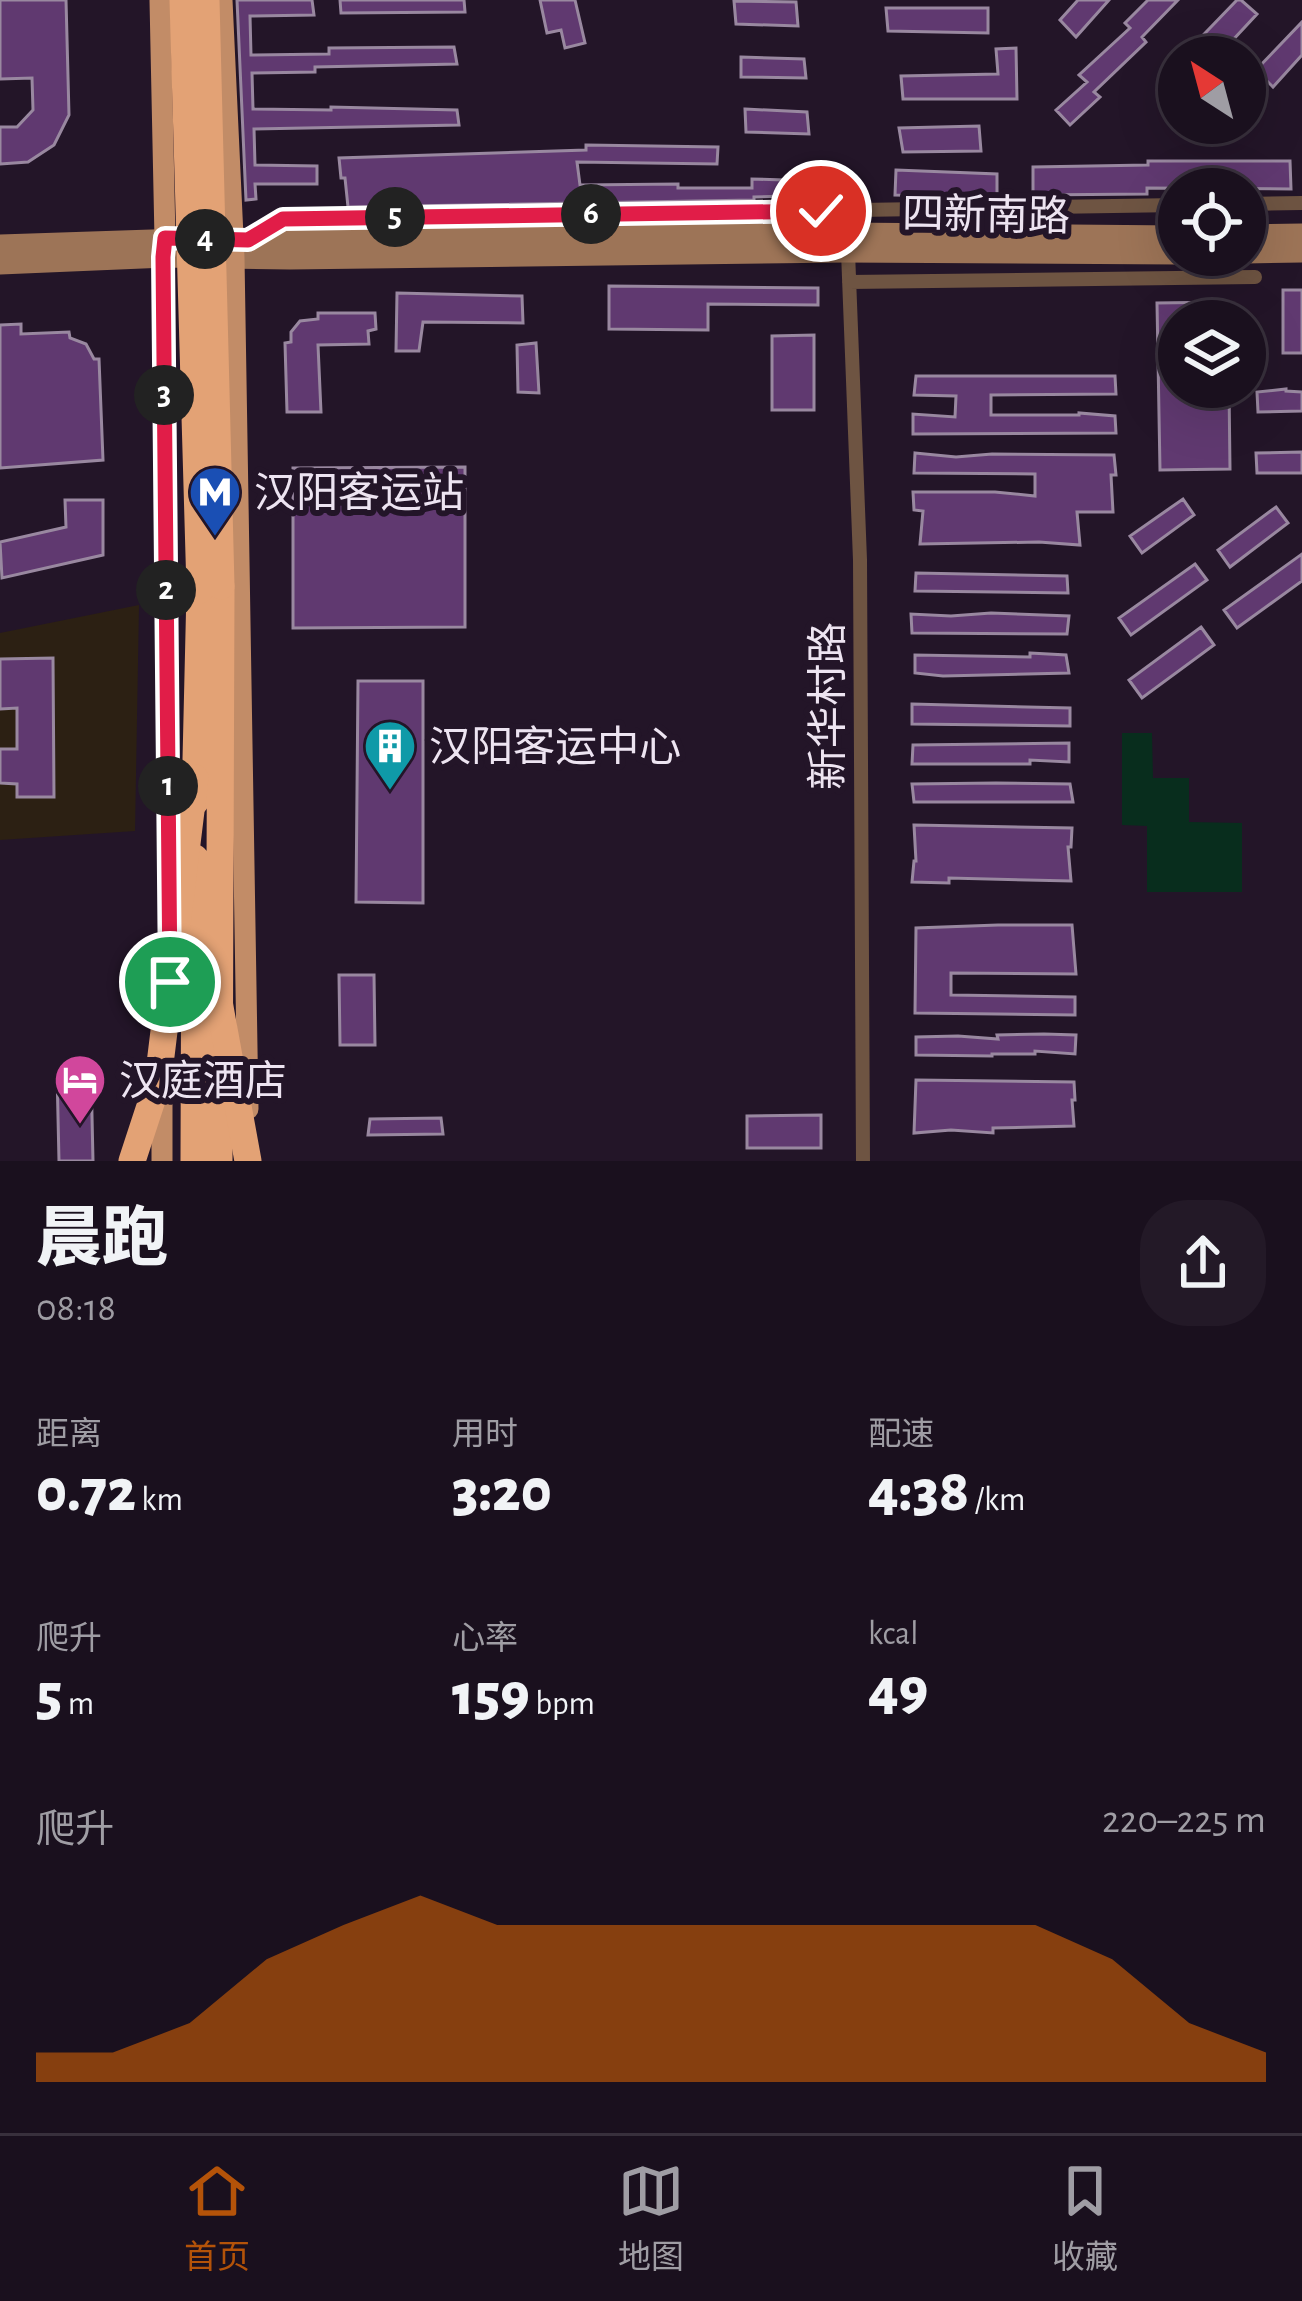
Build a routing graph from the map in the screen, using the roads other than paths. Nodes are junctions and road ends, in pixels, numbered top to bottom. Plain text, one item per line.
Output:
1 (160, 0) edge
2 (183, 0) edge
3 (206, 0) edge
4 (222, 0) edge
5 (1302, 203) edge
6 (1266, 204) edge
7 (1158, 205) edge
8 (1302, 234) edge
9 (1266, 235) edge
10 (1158, 236) edge
11 (0, 245) edge
12 (238, 246) junction
13 (164, 248) junction
14 (848, 251) junction
15 (1302, 252) edge
16 (1266, 253) edge
17 (1158, 254) edge
18 (0, 264) edge
19 (1255, 277) dead end
20 (849, 282) junction
21 (210, 588) junction
22 (195, 778) junction
23 (218, 996) junction
24 (132, 1161) edge
25 (162, 1161) edge
26 (194, 1161) edge
27 (219, 1161) edge
28 (248, 1161) edge
29 (863, 1161) edge

1 - 13 main road
2 - 21 highway, bridge
3 - 21 highway, bridge
4 - 12 main road
5 - 6 street
7 - 12 street
8 - 9 main road
10 - 12 main road, 四新南路
11 - 13 main road, 四新南路
12 - 13 main road, 四新南路
12 - 14 main road, 四新南路
12 - 28 main road
13 - 18 main road, 四新南路
13 - 25 main road
14 - 17 main road, 四新南路
14 - 20 street, 新华村路
15 - 16 main road
19 - 20 street
20 - 29 street, 新华村路
21 - 22 highway
21 - 23 highway
22 - 24 highway, bridge
22 - 26 highway, bridge
23 - 27 highway, bridge
23 - 28 highway, bridge

